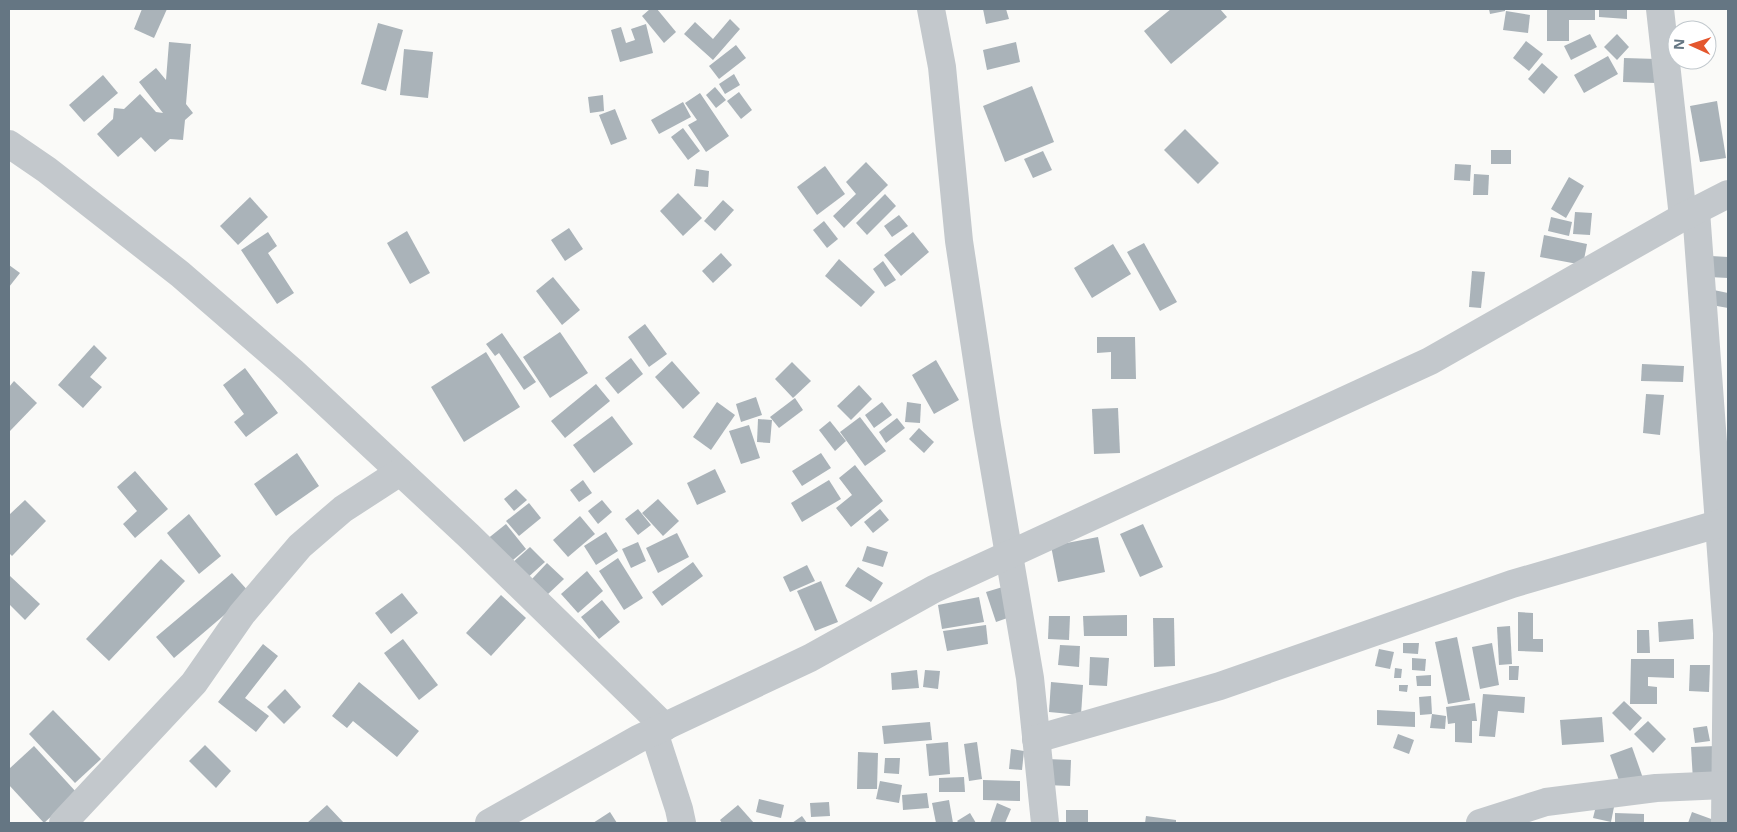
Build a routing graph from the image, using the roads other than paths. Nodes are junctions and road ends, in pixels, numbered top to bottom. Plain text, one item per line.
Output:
1 (931, 9) edge
2 (1660, 9) edge
3 (9, 144) edge
4 (1728, 194) edge
5 (1690, 214) junction
6 (400, 472) junction
7 (1724, 522) edge
8 (1009, 555) junction
9 (659, 730) junction
10 (1036, 740) junction
11 (1727, 745) edge
12 (1725, 785) junction
13 (63, 823) edge
14 (489, 823) edge
15 (682, 823) edge
16 (1045, 823) edge
17 (1480, 823) edge
18 (1725, 823) edge

1 - 8 street
2 - 5 street
3 - 6 street
4 - 5 street
5 - 7 street
5 - 8 street
6 - 9 street
6 - 13 street
7 - 10 street
7 - 11 street
8 - 9 street
8 - 10 street
9 - 14 street
9 - 15 street
10 - 16 street
11 - 12 street
12 - 17 street
12 - 18 street

